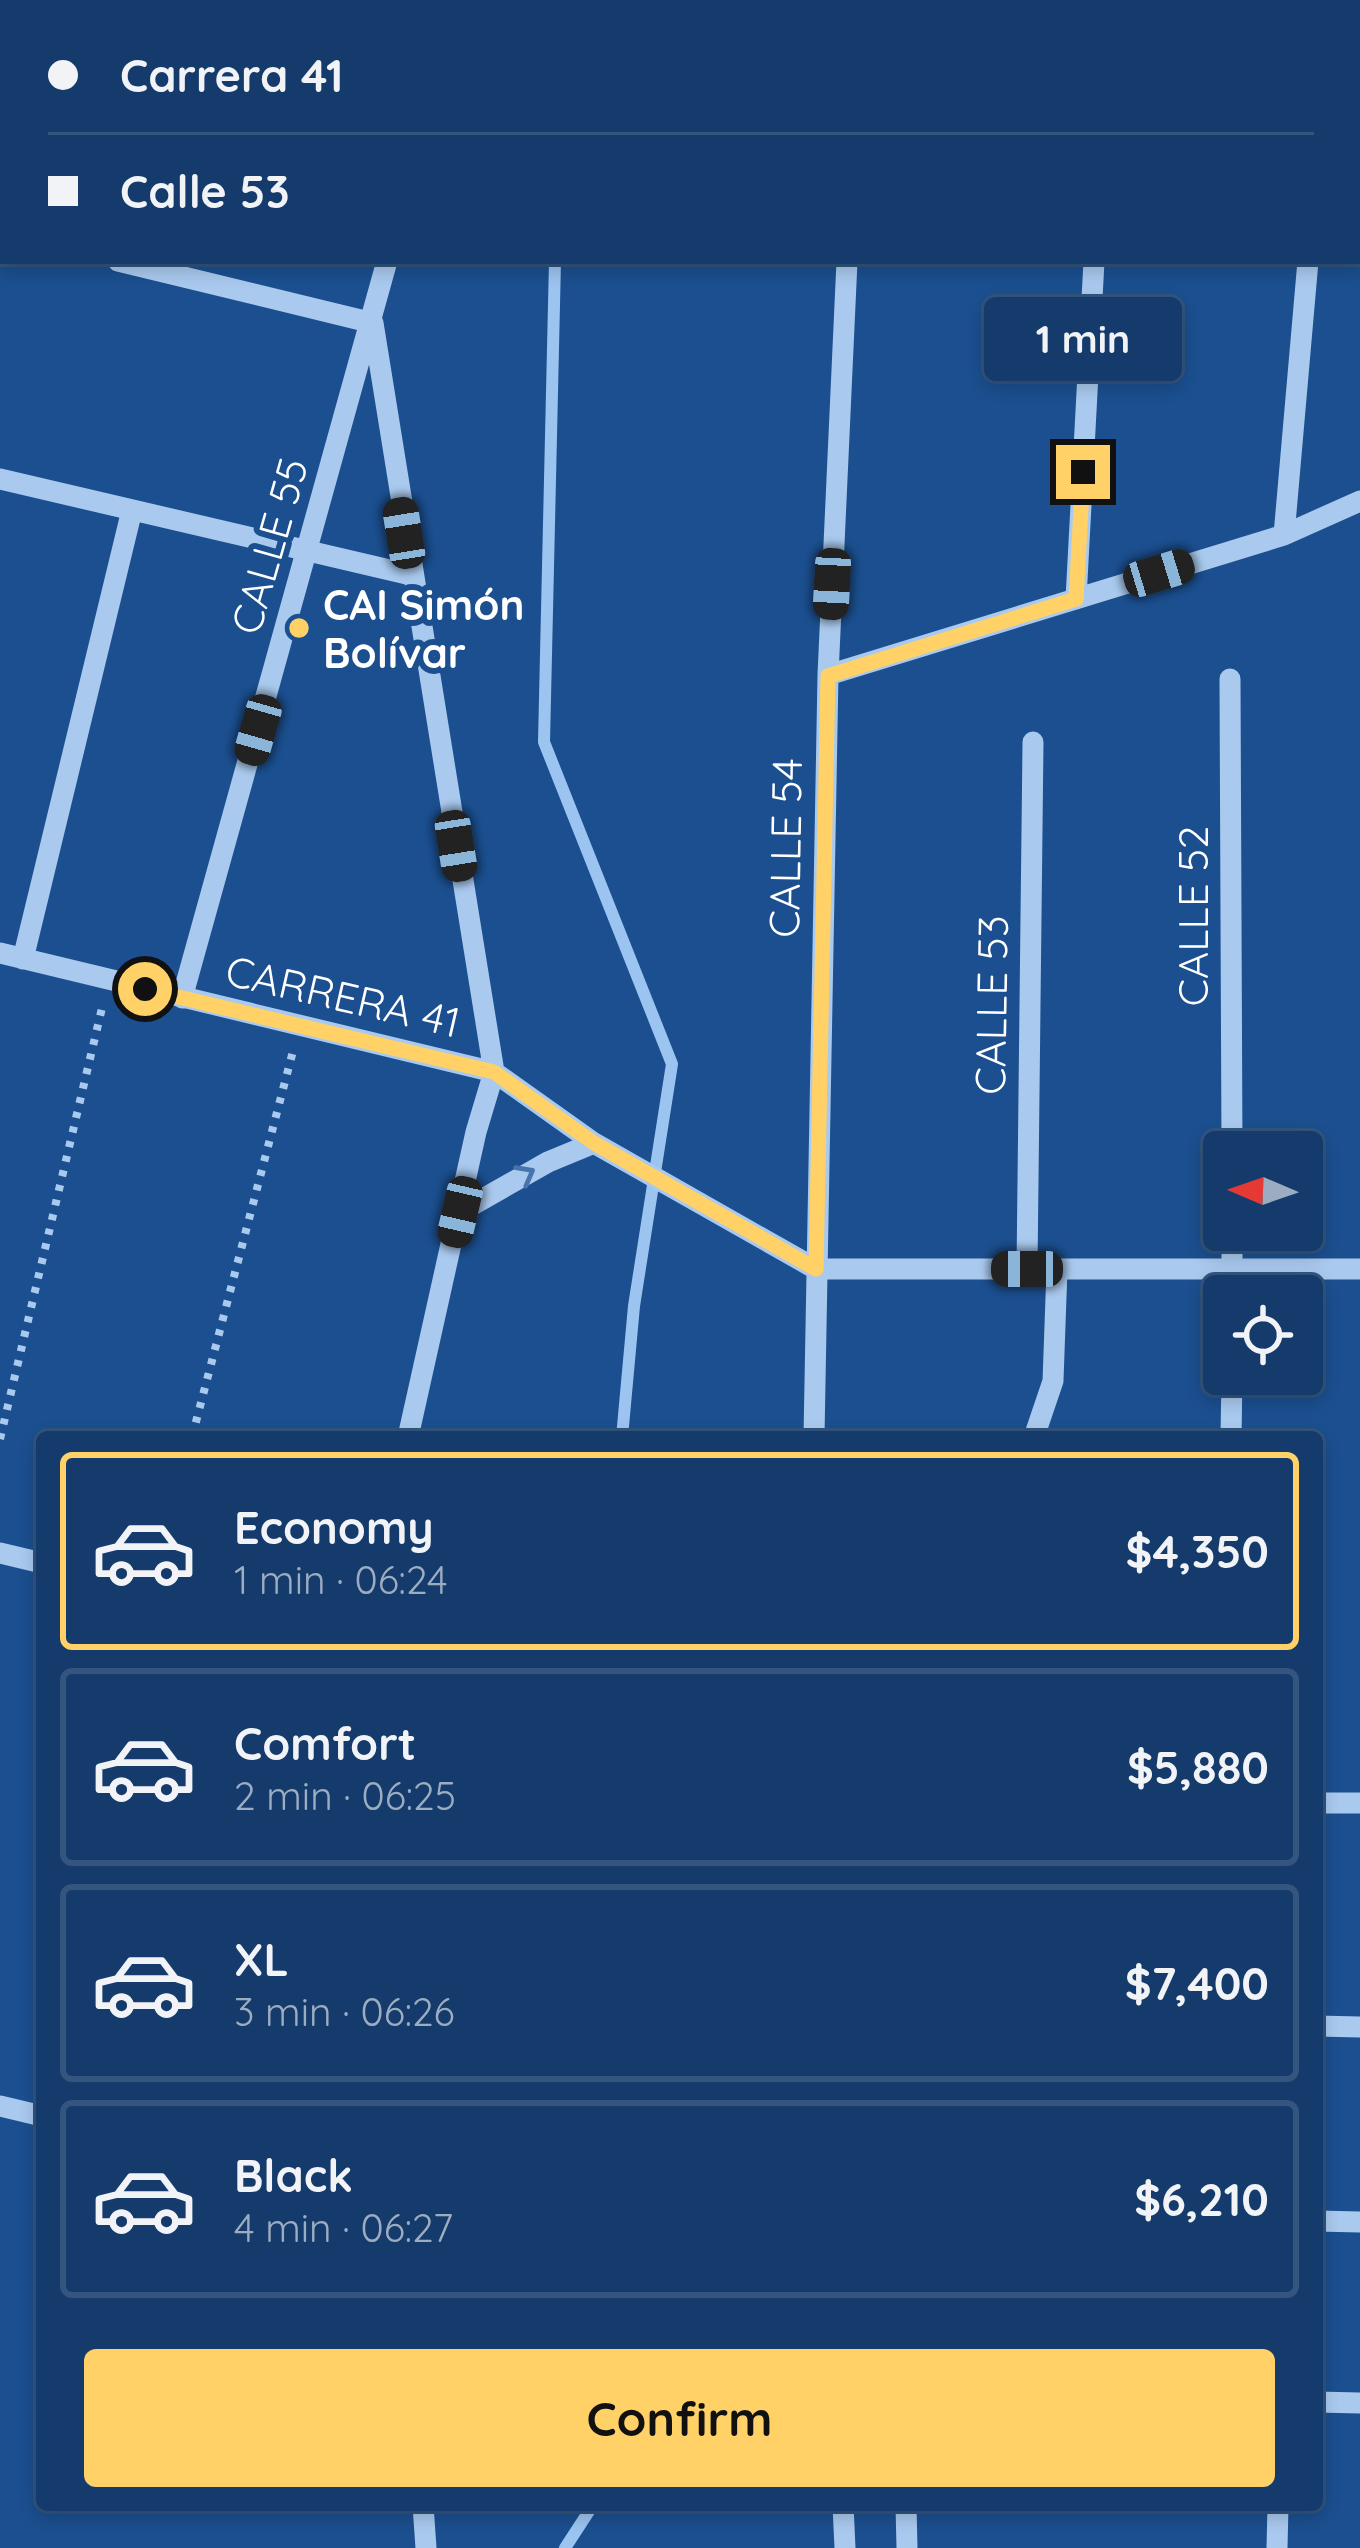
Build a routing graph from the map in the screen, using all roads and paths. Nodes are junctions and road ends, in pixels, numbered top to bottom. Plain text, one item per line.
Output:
1 (142, 264) edge
2 (386, 264) edge
3 (847, 264) edge
4 (1094, 264) edge
5 (1308, 264) edge
6 (199, 271) edge
7 (373, 323) junction
8 (0, 478) edge
9 (1360, 502) edge
10 (132, 510) junction
11 (1284, 535) junction
12 (308, 552) junction
13 (411, 575) junction
14 (1076, 599) junction
15 (828, 676) junction
16 (1230, 679) dead end
17 (1034, 742) dead end
18 (0, 953) edge
19 (23, 959) junction
20 (109, 980) junction
21 (182, 998) junction
22 (299, 1026) junction
23 (494, 1072) junction
24 (1232, 1131) edge
25 (594, 1143) junction
26 (460, 1212) junction
27 (1233, 1251) edge
28 (816, 1269) junction
29 (1027, 1269) junction
30 (1057, 1269) junction
31 (1233, 1269) junction
32 (1360, 1269) edge
33 (1233, 1275) edge
34 (1232, 1395) edge
35 (193, 1431) edge
36 (409, 1431) edge
37 (814, 1431) edge
38 (1036, 1431) edge
39 (1231, 1431) edge
40 (0, 1439) edge
41 (0, 1553) edge
42 (36, 1562) edge
43 (1323, 1803) edge
44 (1360, 1803) edge
45 (1323, 2026) edge
46 (1360, 2027) edge
47 (0, 2106) edge
48 (36, 2115) edge
49 (1323, 2221) edge
50 (1360, 2222) edge
51 (1323, 2402) edge
52 (1360, 2403) edge
53 (423, 2511) edge
54 (843, 2511) edge
55 (906, 2511) edge
56 (1278, 2511) edge
57 (426, 2548) edge
58 (845, 2548) edge
59 (907, 2548) edge
60 (1276, 2548) edge

1 - 6 street
2 - 7 street, CALLE 55
3 - 15 street, CALLE 54
4 - 14 street
5 - 11 street
6 - 7 street
7 - 12 street, CALLE 55
7 - 13 street
8 - 10 street
9 - 11 street
10 - 12 street
10 - 19 street
11 - 14 street
12 - 13 street
12 - 21 street, CALLE 55
13 - 23 street
14 - 15 street
15 - 28 street, CALLE 54
16 - 24 street, CALLE 52
17 - 29 street, CALLE 53
18 - 19 street, CARRERA 41
19 - 20 street, CARRERA 41
20 - 21 street, CARRERA 41
20 - 40 path
21 - 22 street, CARRERA 41
22 - 23 street, CARRERA 41
22 - 35 path
23 - 25 street, CARRERA 41
23 - 26 street
26 -> 25 street
25 - 28 street, CARRERA 41
26 - 36 street
27 - 31 street
28 - 29 street
28 - 37 street, CALLE 54
29 - 30 street
30 - 31 street
30 - 38 street
31 - 32 street
31 - 33 street
34 - 39 street
41 - 42 street
43 - 44 street
45 - 46 street
47 - 48 street
49 - 50 street
51 - 52 street
53 - 57 street
54 - 58 street
55 - 59 street
56 - 60 street

